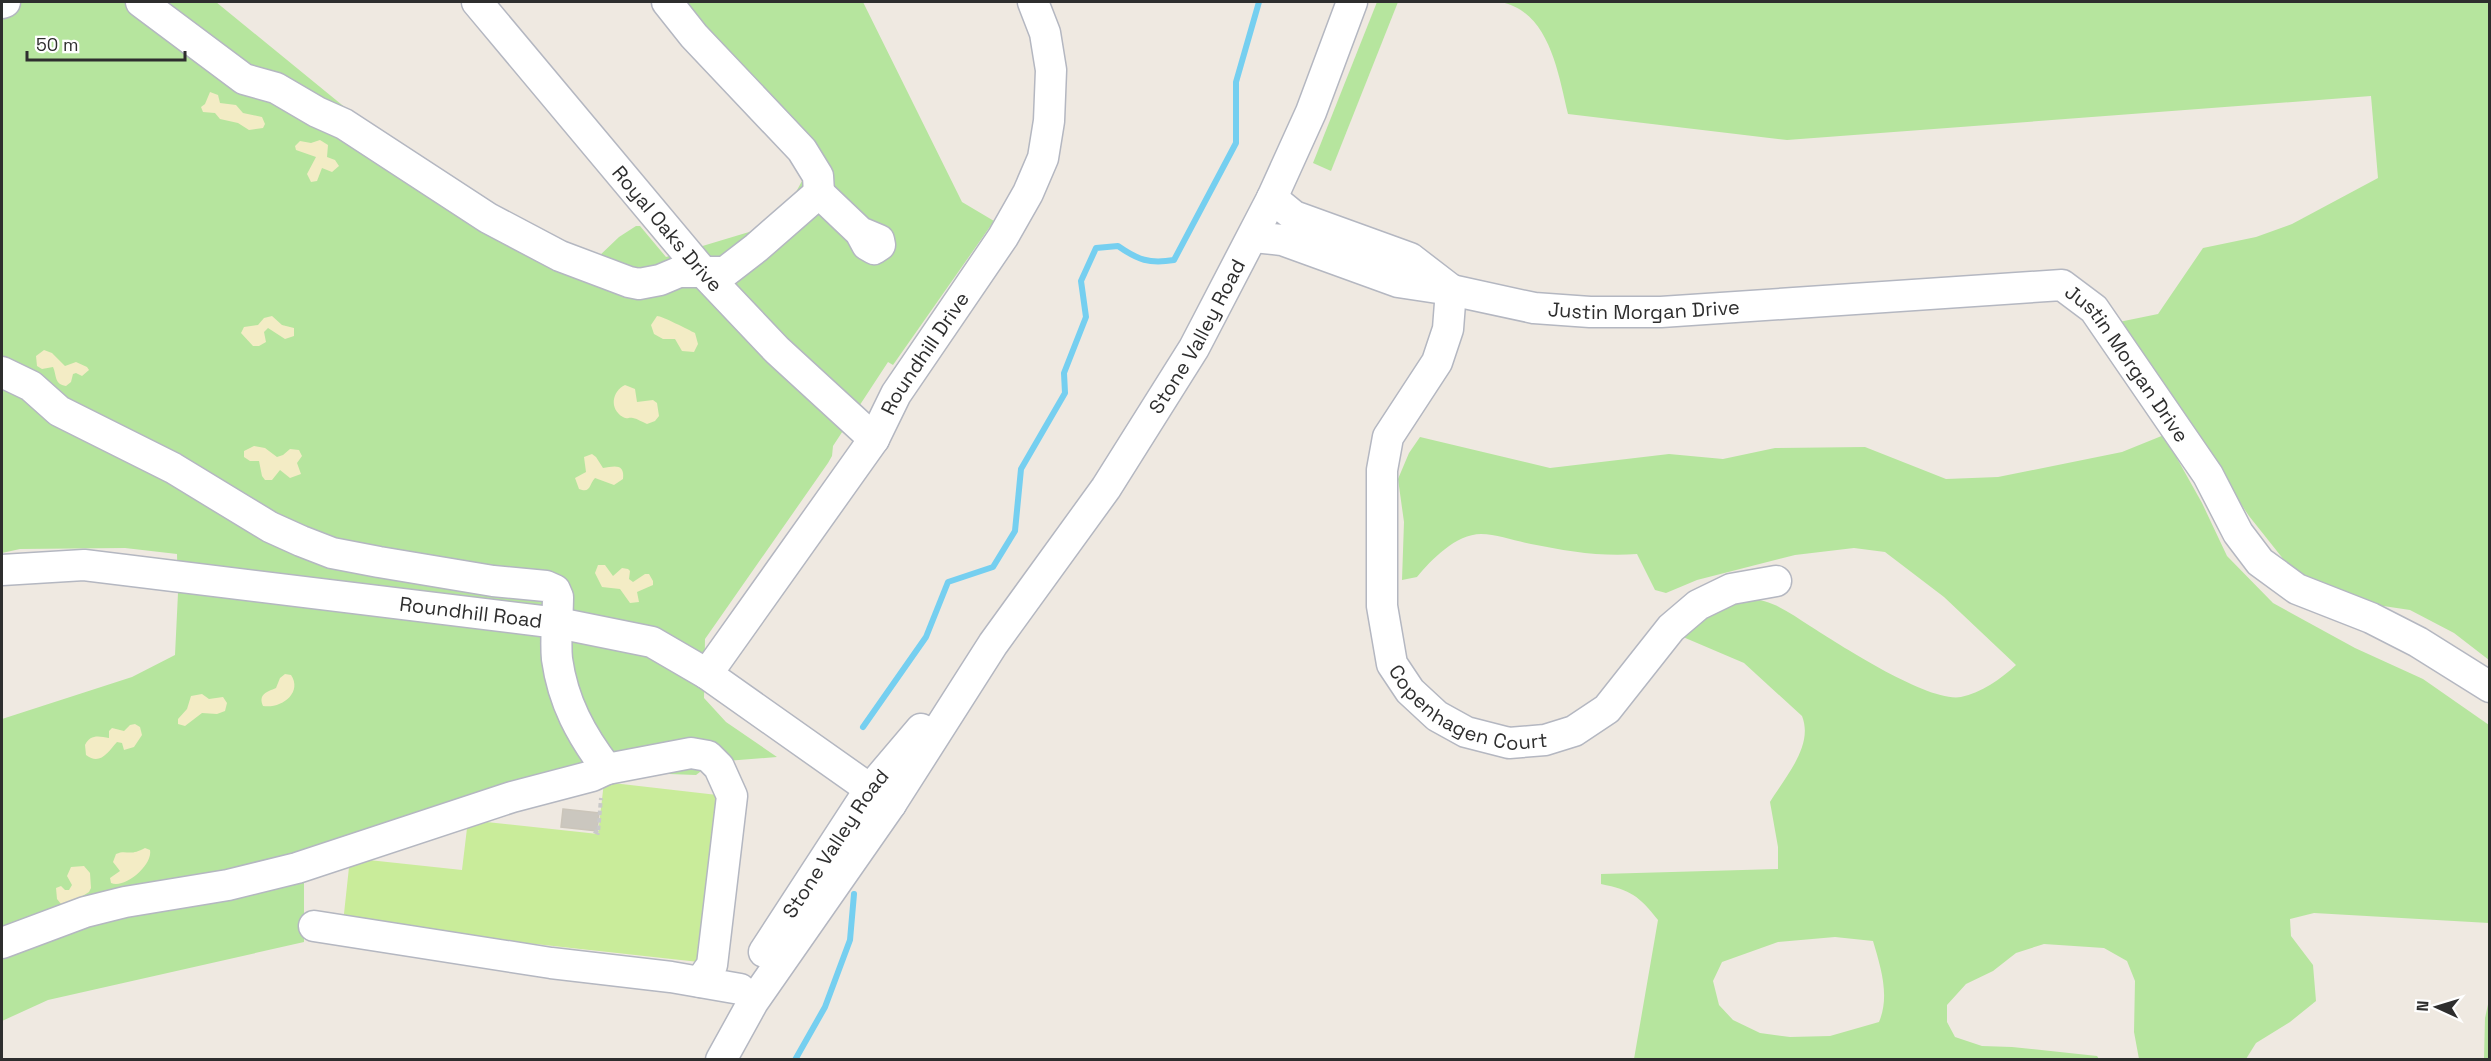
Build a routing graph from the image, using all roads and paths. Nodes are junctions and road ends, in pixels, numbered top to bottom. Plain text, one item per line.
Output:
1 (141, 2) edge
2 (477, 2) edge
3 (667, 2) edge
4 (1033, 2) edge
5 (1352, 2) edge
6 (819, 193) junction
7 (1272, 198) junction
8 (860, 232) dead end
9 (1254, 237) junction
10 (703, 272) junction
11 (1451, 290) junction
12 (2, 372) edge
13 (874, 439) junction
14 (2, 570) edge
15 (1776, 581) dead end
16 (558, 623) junction
17 (707, 674) junction
18 (2490, 687) edge
19 (605, 770) junction
20 (880, 796) junction
21 (594, 831) dead end
22 (314, 926) dead end
23 (2, 943) edge
24 (700, 982) junction
25 (740, 989) junction
26 (703, 1059) edge
27 (721, 1059) edge

1 - 10 street
2 - 10 street, Royal Oaks Drive
3 - 6 street
4 - 13 street, Roundhill Drive
5 - 7 street, Stone Valley Road
6 - 8 street
6 - 10 street
7 - 9 street, Stone Valley Road
7 - 11 street
9 - 11 street, Justin Morgan Drive
9 - 20 street, Stone Valley Road
10 - 13 street, Royal Oaks Drive
11 - 15 street, Copenhagen Court
11 - 18 street, Justin Morgan Drive
12 - 16 street
13 - 17 street, Roundhill Drive
14 - 16 street, Roundhill Road
16 - 17 street, Roundhill Road
16 - 19 street
17 - 20 street, Roundhill Road
19 - 21 path
19 - 23 street
19 - 24 street
20 - 25 street, Stone Valley Road
20 - 27 street, Stone Valley Road
22 - 24 street
24 - 25 street
25 - 26 street, Stone Valley Road

